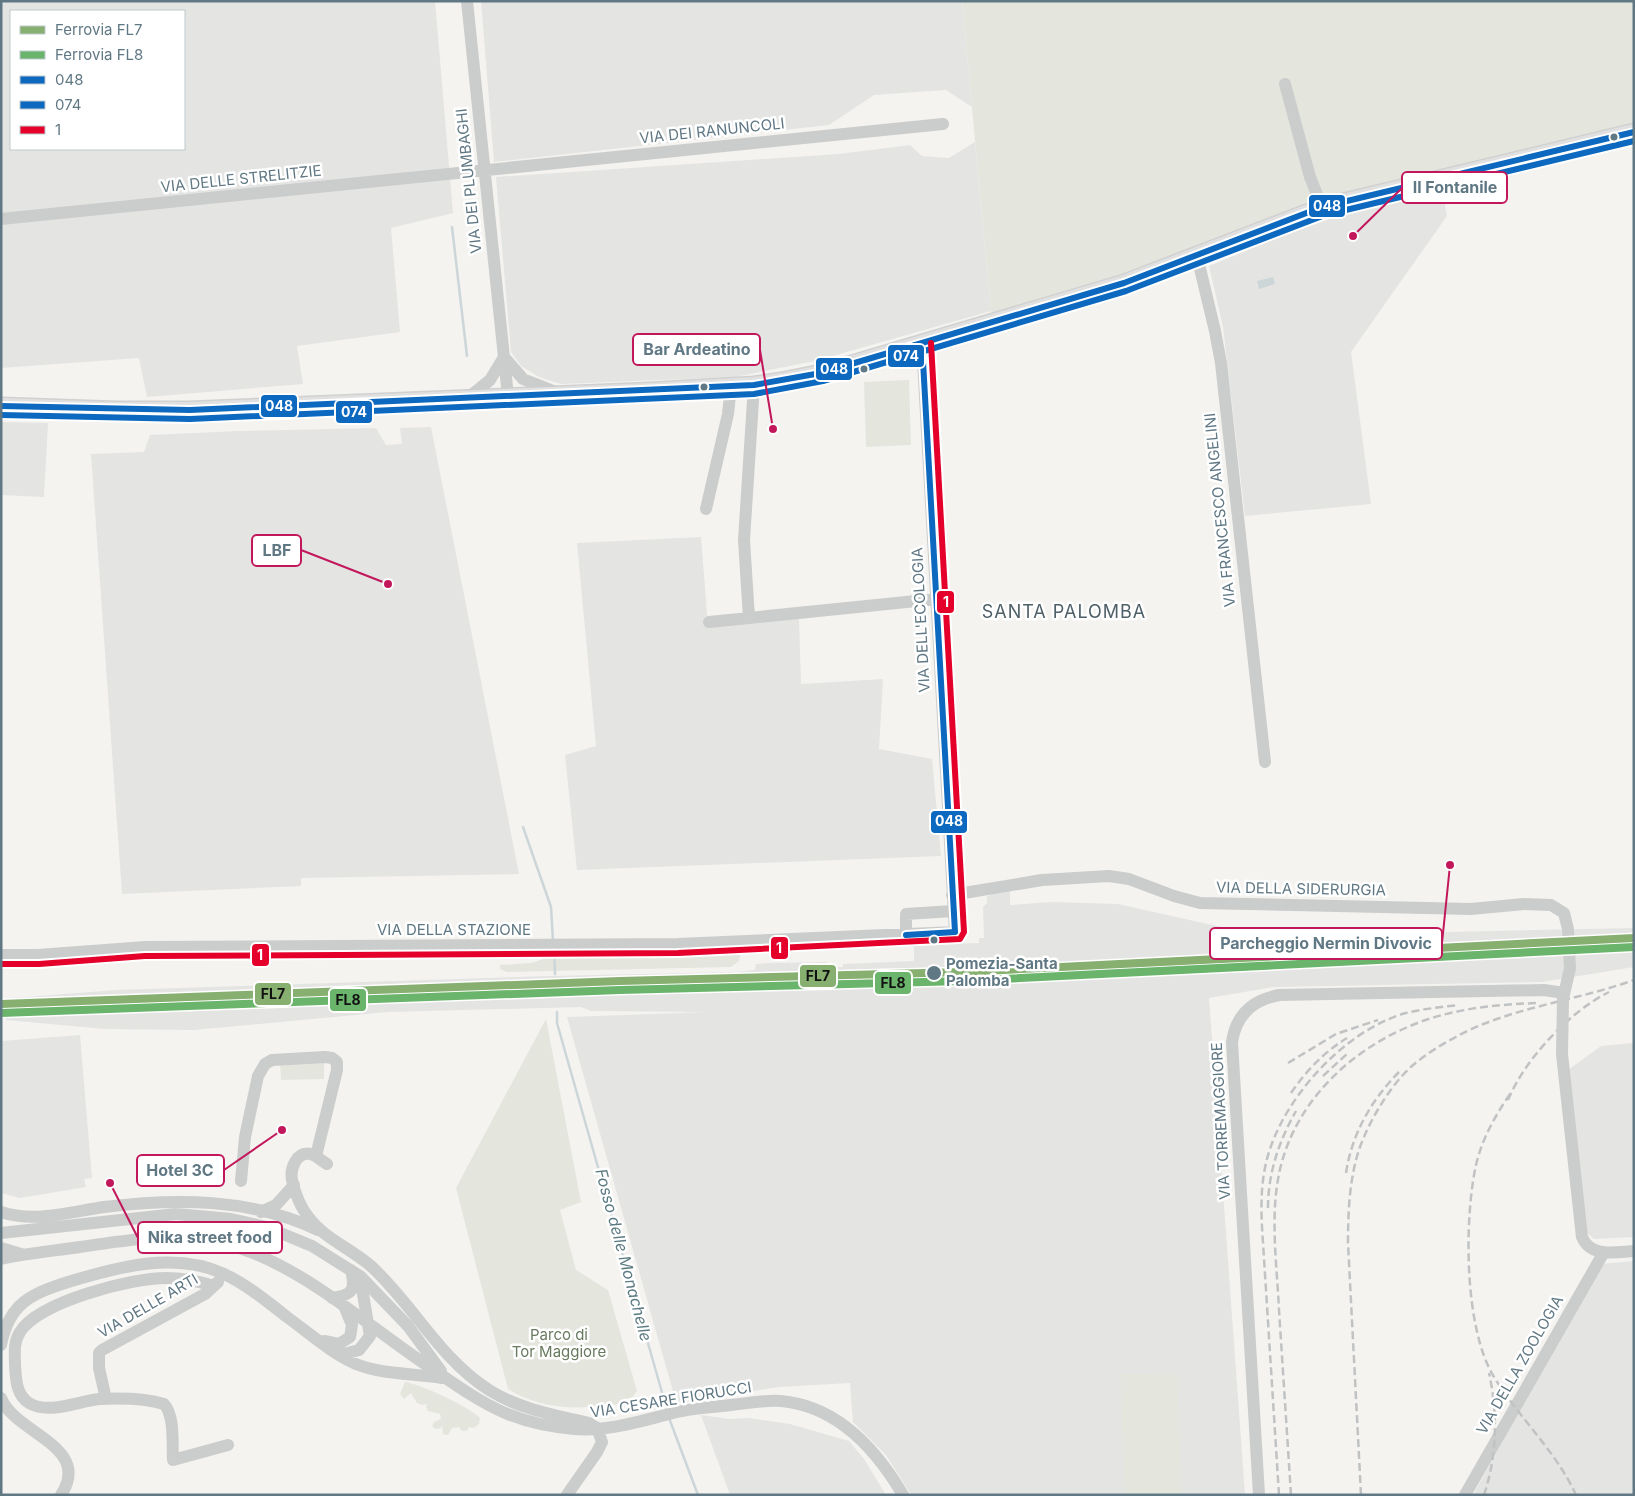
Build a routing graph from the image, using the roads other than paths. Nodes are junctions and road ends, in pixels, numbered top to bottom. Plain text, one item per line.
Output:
1 (467, 1) edge
2 (1285, 84) dead end
3 (943, 124) dead end
4 (1634, 132) edge
5 (485, 170) junction
6 (1322, 207) junction
7 (1, 219) edge
8 (1197, 256) junction
9 (922, 343) junction
10 (504, 357) junction
11 (754, 385) junction
12 (731, 386) junction
13 (565, 394) junction
14 (508, 396) junction
15 (468, 398) junction
16 (1, 406) edge
17 (706, 509) dead end
18 (936, 599) junction
19 (749, 618) junction
20 (709, 622) dead end
21 (1265, 762) dead end
22 (952, 894) junction
23 (953, 911) junction
24 (906, 935) junction
25 (1, 955) edge
26 (1564, 996) junction
27 (316, 1156) junction
28 (327, 1164) dead end
29 (241, 1181) dead end
30 (294, 1185) junction
31 (186, 1200) junction
32 (1, 1212) edge
33 (70, 1212) junction
34 (261, 1212) junction
35 (185, 1214) junction
36 (302, 1224) junction
37 (1, 1225) edge
38 (73, 1227) junction
39 (19, 1232) junction
40 (1, 1233) edge
41 (324, 1234) junction
42 (296, 1238) junction
43 (1, 1248) edge
44 (1634, 1251) edge
45 (1604, 1252) junction
46 (26, 1255) junction
47 (1, 1259) edge
48 (356, 1273) junction
49 (226, 1275) junction
50 (214, 1286) junction
51 (332, 1298) junction
52 (345, 1308) junction
53 (370, 1325) junction
54 (315, 1338) junction
55 (1, 1345) edge
56 (340, 1355) junction
57 (447, 1378) junction
58 (1, 1398) edge
59 (106, 1399) junction
60 (599, 1431) junction
61 (228, 1445) dead end
62 (61, 1495) edge
63 (567, 1495) edge
64 (903, 1495) edge
65 (1259, 1495) edge
66 (1465, 1495) edge

1 - 5 street, VIA DEI PLUMBAGHI
2 - 6 street
3 - 5 street, VIA DEI RANUNCOLI
4 - 6 main road
5 - 7 street, VIA DELLE STRELITZIE
5 - 10 street, VIA DEI PLUMBAGHI
6 - 8 main road
8 - 9 main road
8 - 21 street, VIA FRANCESCO ANGELINI
9 - 11 main road
9 - 18 street, VIA DELL'ECOLOGIA
10 - 13 street
10 - 14 street, VIA DEI PLUMBAGHI
10 - 15 street
11 - 12 main road
11 - 19 street
12 - 13 main road
12 - 17 street
13 - 14 main road
14 - 15 main road
15 - 16 main road
18 - 19 street
18 - 22 street, VIA DELL'ECOLOGIA
19 - 20 street
22 - 23 street
22 - 26 street, VIA DELLA SIDERURGIA
23 - 24 street
23 - 24 street, VIA DELLA STAZIONE
24 - 25 street, VIA DELLA STAZIONE
26 - 45 street, VIA DELLA SIDERURGIA, bridge
26 - 65 street, VIA TORREMAGGIORE
27 - 28 street
27 - 29 street
27 - 30 street
30 - 34 street
30 - 41 street
31 - 33 street
31 - 34 street
31 - 35 street
32 - 33 street
33 - 38 street
34 - 36 street
35 - 38 street, VIA CESARE FIORUCCI
35 - 42 street, VIA CESARE FIORUCCI
36 - 41 street
36 - 42 street
37 - 39 street, VIA CESARE FIORUCCI
38 - 39 street, VIA CESARE FIORUCCI
39 - 40 street
41 - 60 street
42 - 48 street, VIA CESARE FIORUCCI
43 - 46 street
44 - 45 street
45 - 66 street, VIA DELLA ZOOLOGIA
46 - 47 street, VIA CESARE FIORUCCI
46 - 51 street, VIA CESARE FIORUCCI
48 - 51 street
48 - 53 street
48 - 57 street, VIA CESARE FIORUCCI
49 - 50 street, VIA DELLE ARTI
49 - 54 street, VIA DELLE ARTI
49 - 55 street, VIA DELLE ARTI
50 - 59 street, VIA DELLE ARTI
50 - 59 street
51 - 52 street, VIA CESARE FIORUCCI
52 - 53 street, VIA CESARE FIORUCCI
52 - 54 street
53 - 56 street
53 - 57 street, VIA CESARE FIORUCCI
54 - 56 street, VIA DELLE ARTI
56 - 57 street, VIA DELLE ARTI
57 - 60 street, VIA CESARE FIORUCCI
58 - 62 street
59 - 61 street
60 - 63 street
60 - 64 street, VIA CESARE FIORUCCI

